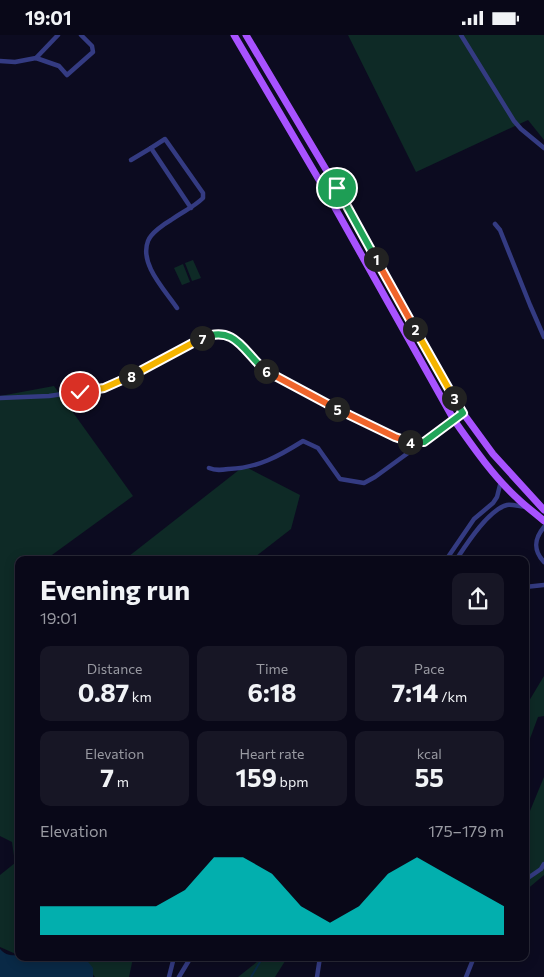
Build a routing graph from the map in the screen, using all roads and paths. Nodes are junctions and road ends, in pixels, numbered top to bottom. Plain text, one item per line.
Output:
1 (58, 35) edge
2 (81, 35) edge
3 (234, 35) edge
4 (246, 35) edge
5 (461, 35) edge
6 (36, 58) junction
7 (0, 61) edge
8 (292, 112) junction
9 (282, 118) junction
10 (151, 148) junction
11 (544, 148) edge
12 (131, 160) dead end
13 (190, 208) junction
14 (495, 224) dead end
15 (176, 308) dead end
16 (544, 337) edge
17 (0, 399) edge
18 (463, 413) junction
19 (454, 419) junction
20 (424, 442) junction
21 (209, 468) dead end
22 (501, 481) junction
23 (528, 508) junction
24 (544, 510) edge
25 (483, 511) junction
26 (490, 518) junction
27 (544, 521) edge
28 (544, 527) edge
29 (449, 556) edge
30 (459, 556) edge
31 (544, 562) edge
32 (544, 585) edge
33 (529, 587) edge
34 (544, 864) edge
35 (529, 877) edge
36 (173, 961) edge
37 (189, 961) edge
38 (319, 961) edge
39 (472, 961) edge
40 (169, 977) edge
41 (179, 977) edge
42 (317, 977) edge
43 (466, 977) edge

1 - 6 street
2 - 6 street
3 - 9 main road
4 - 8 main road
5 - 11 street
6 - 7 street
8 - 9 street
8 - 18 main road
9 - 19 main road
10 - 12 street
10 - 13 street
10 - 13 street
13 - 15 street
14 - 16 street
17 - 20 street
18 - 19 street
18 - 24 main road
19 - 20 street
19 - 22 main road
20 - 21 street
22 - 23 main road
22 - 25 street
23 - 26 street
23 - 27 main road
25 - 26 street
25 - 29 street
26 - 30 street
28 - 31 street
32 - 33 street
34 - 35 street
36 - 40 street
37 - 41 street
38 - 42 street
39 - 43 street

